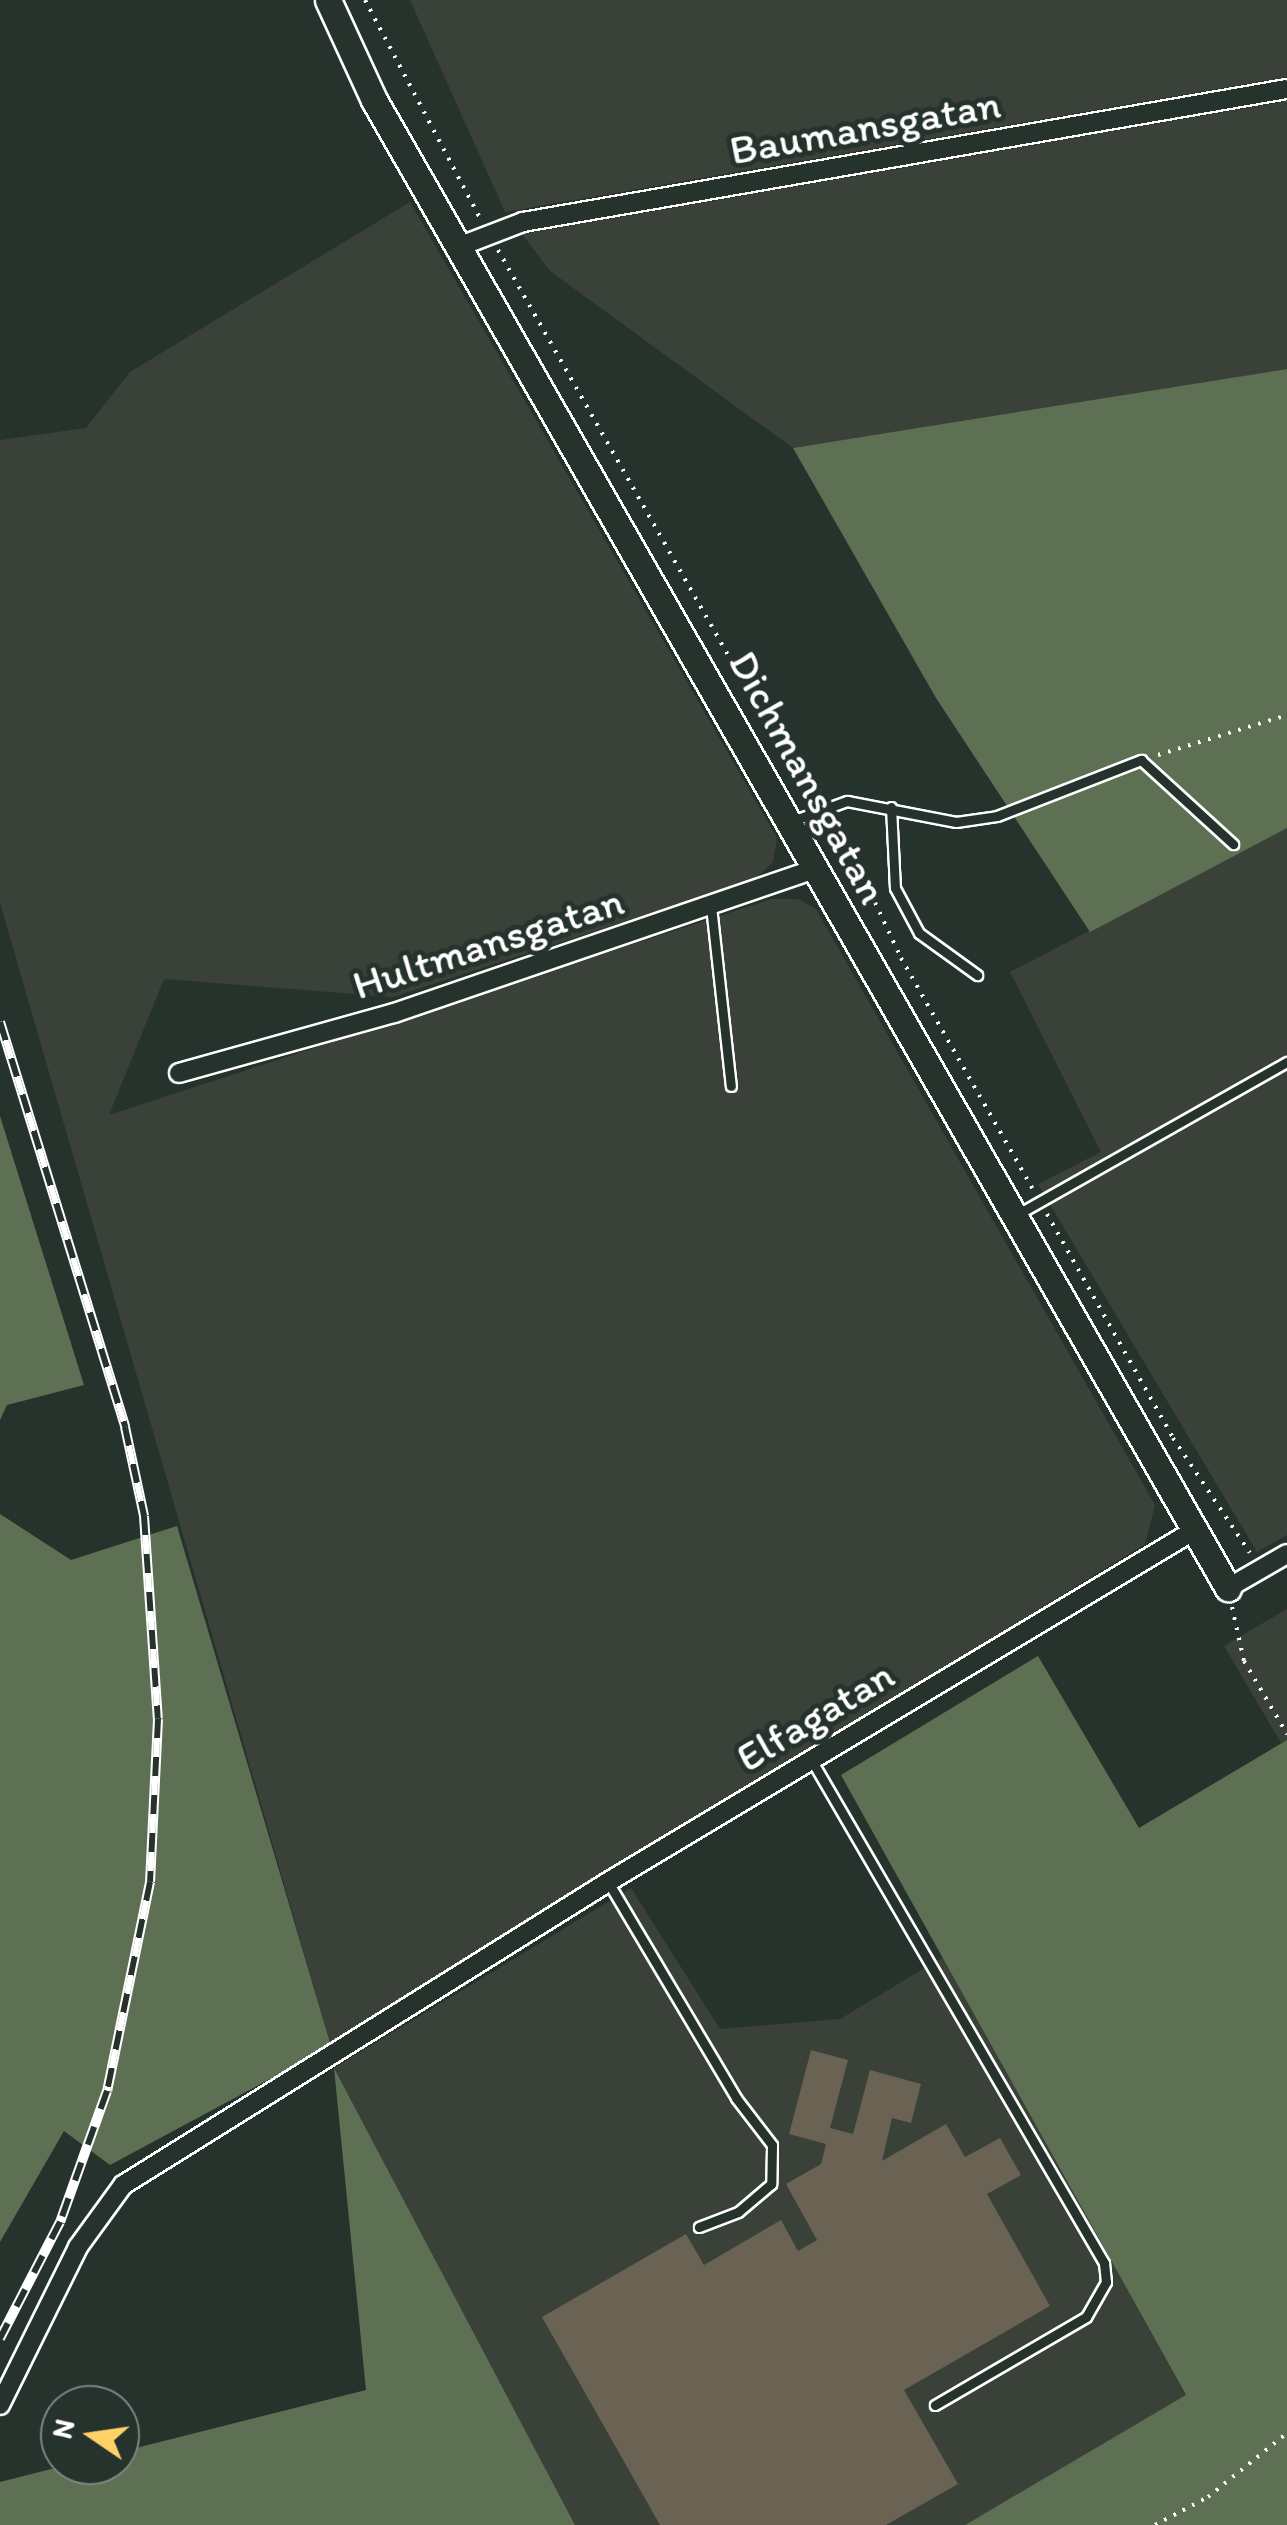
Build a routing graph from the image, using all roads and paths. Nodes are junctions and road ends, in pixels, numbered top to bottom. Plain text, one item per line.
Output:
1 (328, 0) edge
2 (365, 0) edge
3 (1287, 89) edge
4 (489, 235) junction
5 (458, 247) junction
6 (1287, 715) edge
7 (1140, 760) junction
8 (830, 807) junction
9 (892, 807) junction
10 (790, 822) junction
11 (1233, 844) dead end
12 (814, 869) junction
13 (711, 906) junction
14 (977, 975) dead end
15 (1287, 1062) edge
16 (179, 1073) dead end
17 (731, 1086) dead end
18 (1040, 1202) junction
19 (1011, 1218) junction
20 (1193, 1531) junction
21 (1287, 1554) edge
22 (1260, 1570) junction
23 (1228, 1588) junction
24 (1287, 1734) edge
25 (810, 1759) junction
26 (608, 1882) junction
27 (700, 2227) dead end
28 (0, 2405) edge
29 (935, 2405) dead end
30 (1287, 2433) edge
31 (1155, 2525) edge

1 - 5 street, Dichmansgatan
2 - 4 path
3 - 4 street, Baumansgatan
4 - 5 street, Baumansgatan
4 - 8 path
5 - 10 street, Dichmansgatan
6 - 7 path
7 - 9 lane
7 - 11 lane
8 - 9 lane
8 - 10 lane
8 - 18 path
9 - 14 lane
10 - 12 street, Dichmansgatan
12 - 13 street, Hultmansgatan
12 - 19 street, Dichmansgatan
13 - 16 street, Hultmansgatan
13 - 17 lane
15 - 18 lane
18 - 19 lane
18 - 22 path
19 - 20 street, Dichmansgatan
20 - 23 street, Dichmansgatan
20 - 25 street, Elfagatan
21 - 22 street
22 - 23 street
23 - 24 path
25 - 26 street, Elfagatan
25 - 29 lane
26 - 27 lane
26 - 28 street, Elfagatan
30 - 31 path

